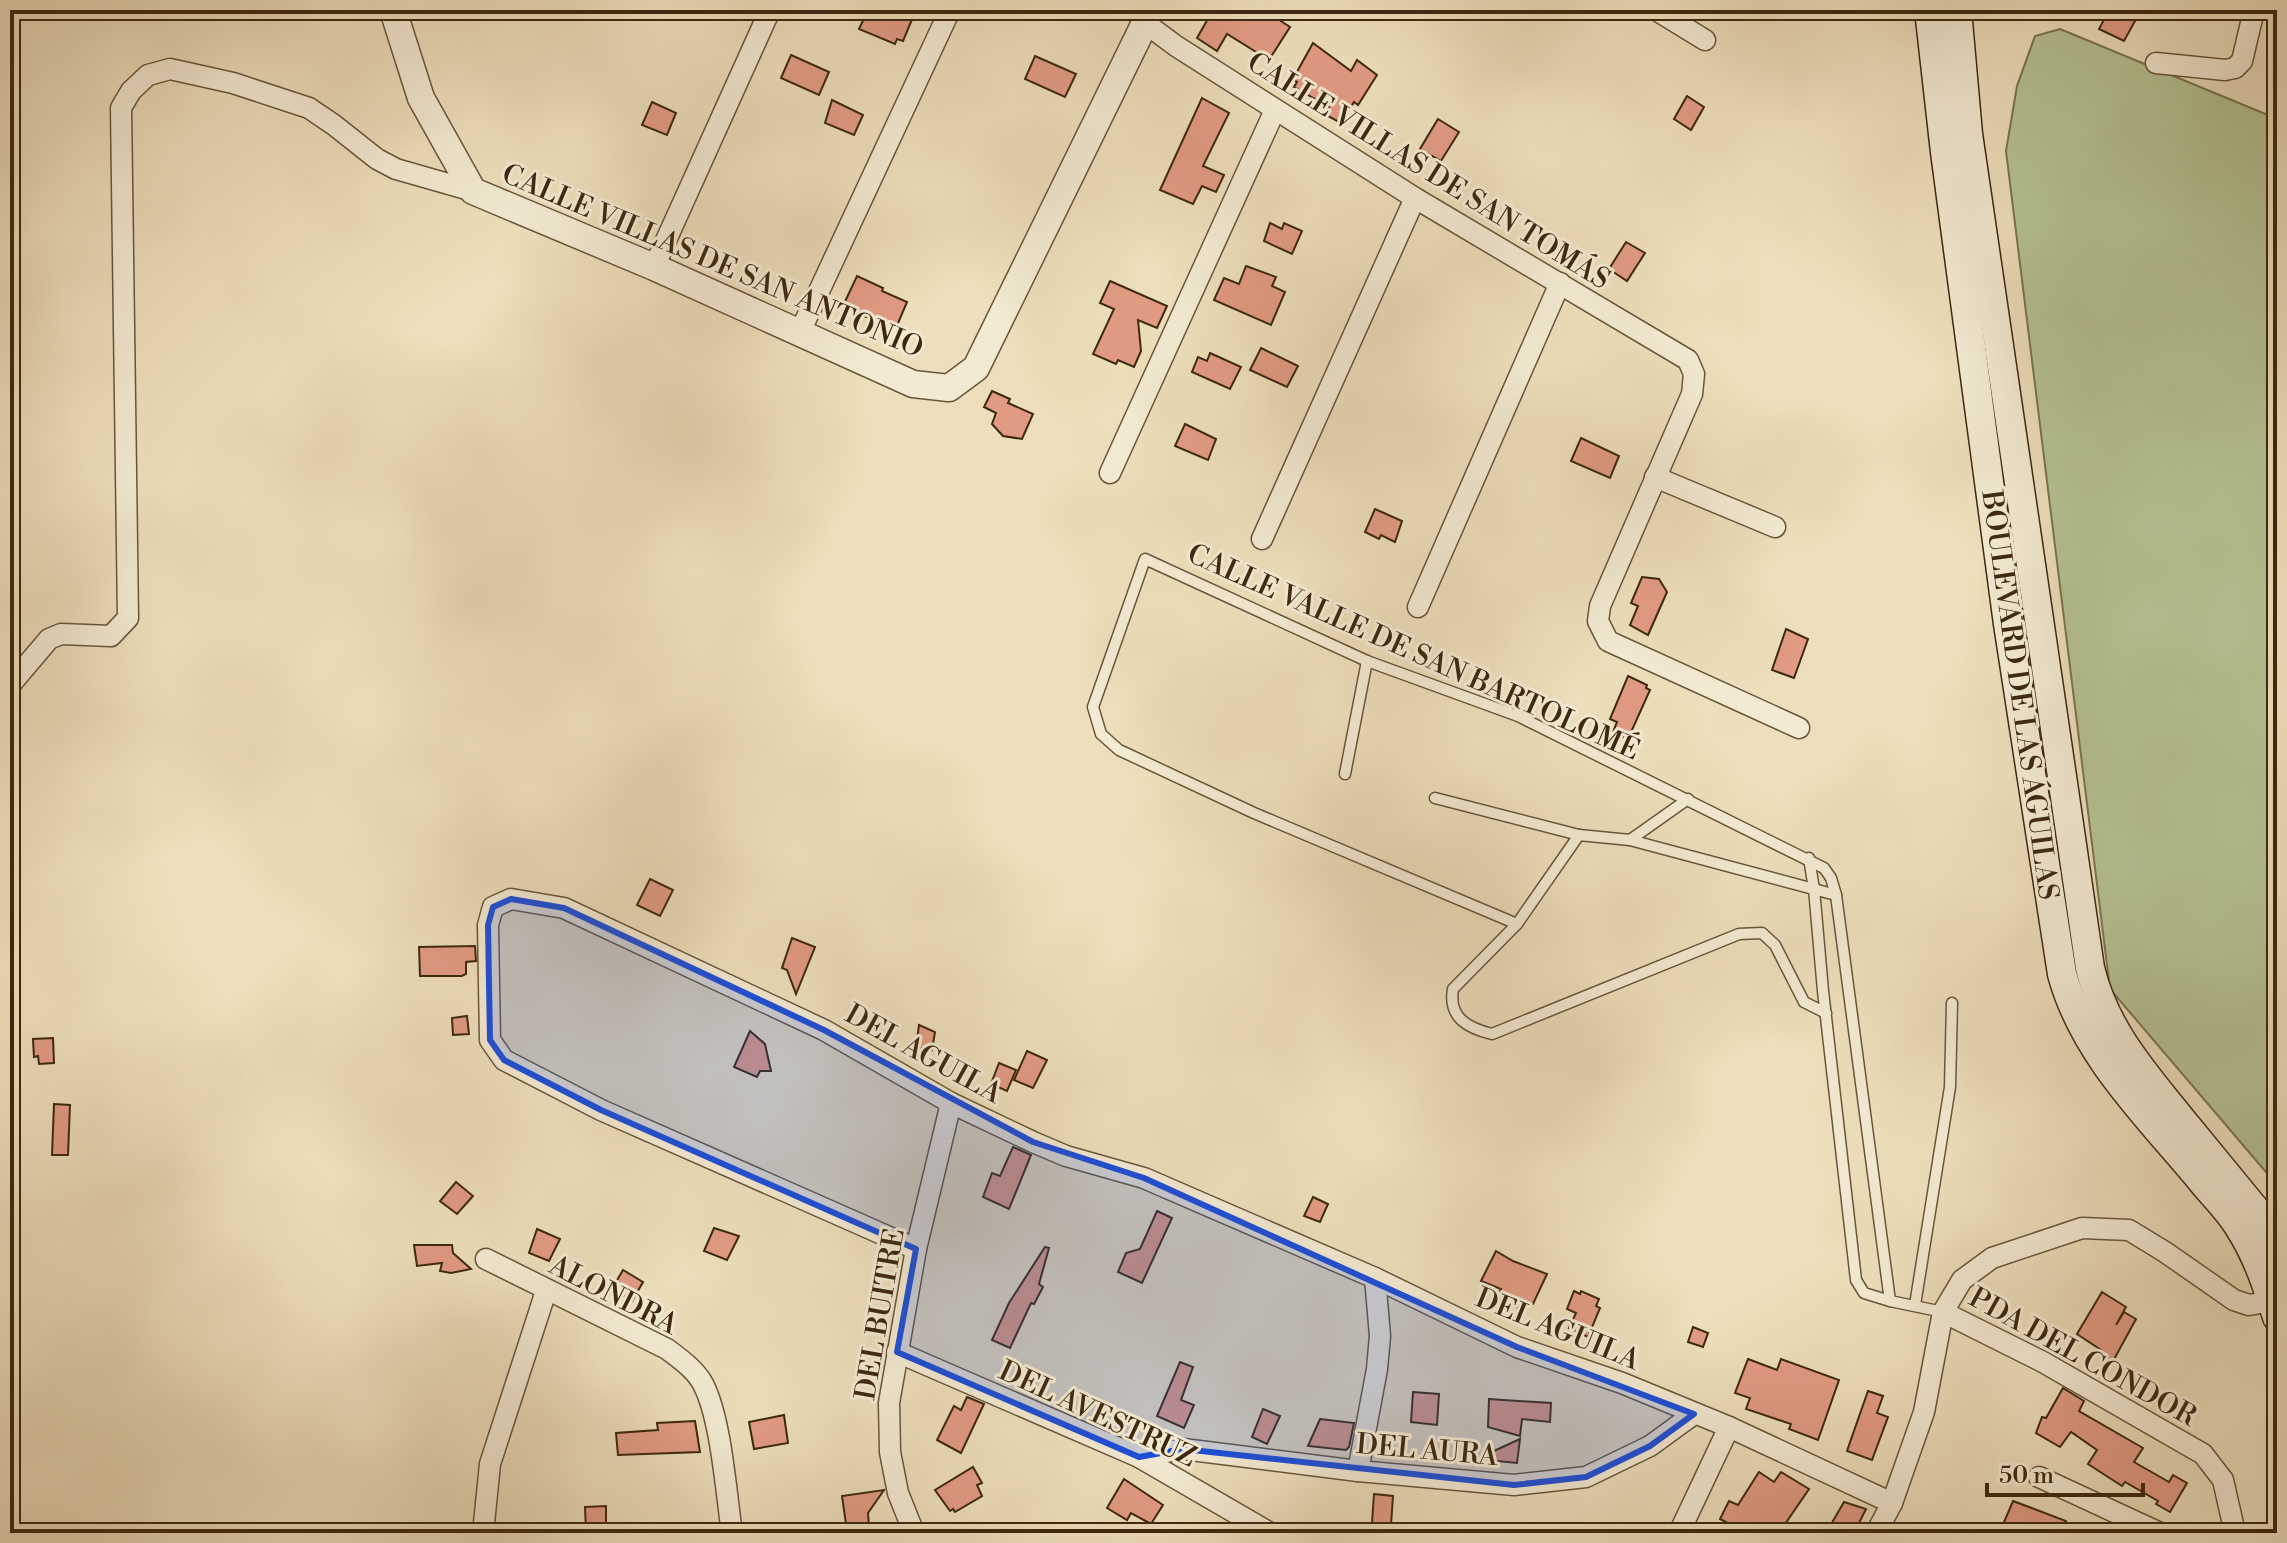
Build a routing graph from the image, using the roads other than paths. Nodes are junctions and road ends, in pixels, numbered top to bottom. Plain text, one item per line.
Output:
1 (393, 10) edge
2 (770, 10) edge
3 (950, 10) edge
4 (1656, 10) edge
5 (1929, 10) edge
6 (1957, 10) edge
7 (2254, 10) edge
8 (1140, 16) edge
9 (1705, 40) dead end
10 (2156, 63) dead end
11 (1275, 110) junction
12 (473, 191) junction
13 (1415, 198) junction
14 (654, 267) junction
15 (1560, 283) junction
16 (800, 332) junction
17 (1110, 473) dead end
18 (1655, 477) junction
19 (1775, 527) dead end
20 (1262, 539) dead end
21 (1418, 607) dead end
22 (1367, 661) junction
23 (10, 685) edge
24 (1799, 728) dead end
25 (1345, 774) dead end
26 (1435, 798) dead end
27 (1688, 799) junction
28 (1579, 835) junction
29 (1630, 840) junction
30 (1809, 858) junction
31 (1814, 889) junction
32 (1836, 895) junction
33 (1517, 924) junction
34 (1952, 1003) dead end
35 (1826, 1013) junction
36 (951, 1103) junction
37 (2277, 1245) edge
38 (916, 1249) junction
39 (486, 1259) dead end
40 (1375, 1278) junction
41 (546, 1291) junction
42 (1890, 1301) junction
43 (1915, 1305) junction
44 (2275, 1309) edge
45 (1943, 1312) junction
46 (897, 1352) junction
47 (1694, 1414) junction
48 (1729, 1427) junction
49 (1139, 1457) junction
50 (1358, 1471) junction
51 (2039, 1477) dead end
52 (1892, 1503) junction
53 (483, 1533) edge
54 (732, 1533) edge
55 (914, 1533) edge
56 (1270, 1533) edge
57 (1679, 1533) edge
58 (1876, 1533) edge
59 (2160, 1533) edge
60 (2235, 1533) edge

1 - 12 street, CALLE VILLAS DE SAN ANTONIO
2 - 14 street
3 - 16 street
4 - 9 street
5 - 44 main road, BOULEVARD DE LAS ÁGUILAS
6 - 37 main road, BOULEVARD DE LAS ÁGUILAS
7 - 10 street
8 - 11 street, CALLE VILLAS DE SAN TOMÁS
8 - 16 street, CALLE VILLAS DE SAN ANTONIO
11 - 13 street, CALLE VILLAS DE SAN TOMÁS
11 - 17 street
12 - 14 street, CALLE VILLAS DE SAN ANTONIO
12 - 23 street
13 - 15 street, CALLE VILLAS DE SAN TOMÁS
13 - 20 street
14 - 16 street, CALLE VILLAS DE SAN ANTONIO
15 - 18 street, CALLE VILLAS DE SAN TOMÁS
15 - 21 street
18 - 19 street
18 - 24 street
22 - 25 lane
22 - 27 lane, CALLE VALLE DE SAN BARTOLOMÉ
22 - 33 lane, CALLE VALLE DE SAN BARTOLOMÉ
26 - 28 lane
27 - 29 lane
27 - 30 lane, CALLE VALLE DE SAN BARTOLOMÉ
28 - 29 lane
28 - 33 lane
29 - 31 lane
30 - 31 lane
30 - 32 lane, CALLE VALLE DE SAN BARTOLOMÉ
31 - 32 lane
31 - 35 lane
32 - 42 lane
33 - 35 lane
34 - 43 lane
35 - 42 lane
36 - 38 street, DEL BUITRE
36 - 38 street, DEL AGUILA
36 - 40 street, DEL AGUILA
38 - 46 street, DEL BUITRE
39 - 41 street, ALONDRA
40 - 47 street, DEL AGUILA
40 - 50 street
41 - 53 street
41 - 54 street, ALONDRA
42 - 43 lane
43 - 45 lane
44 - 45 street
45 - 52 street
45 - 60 street, PDA DEL CONDOR
46 - 49 street, DEL AVESTRUZ
46 - 55 street, DEL BUITRE
47 - 48 street, DEL AGUILA
47 - 50 street, DEL AURA
48 - 52 street, DEL AGUILA
48 - 57 street
49 - 50 street, DEL AURA
49 - 56 street, DEL AVESTRUZ
51 - 59 street
52 - 58 street

